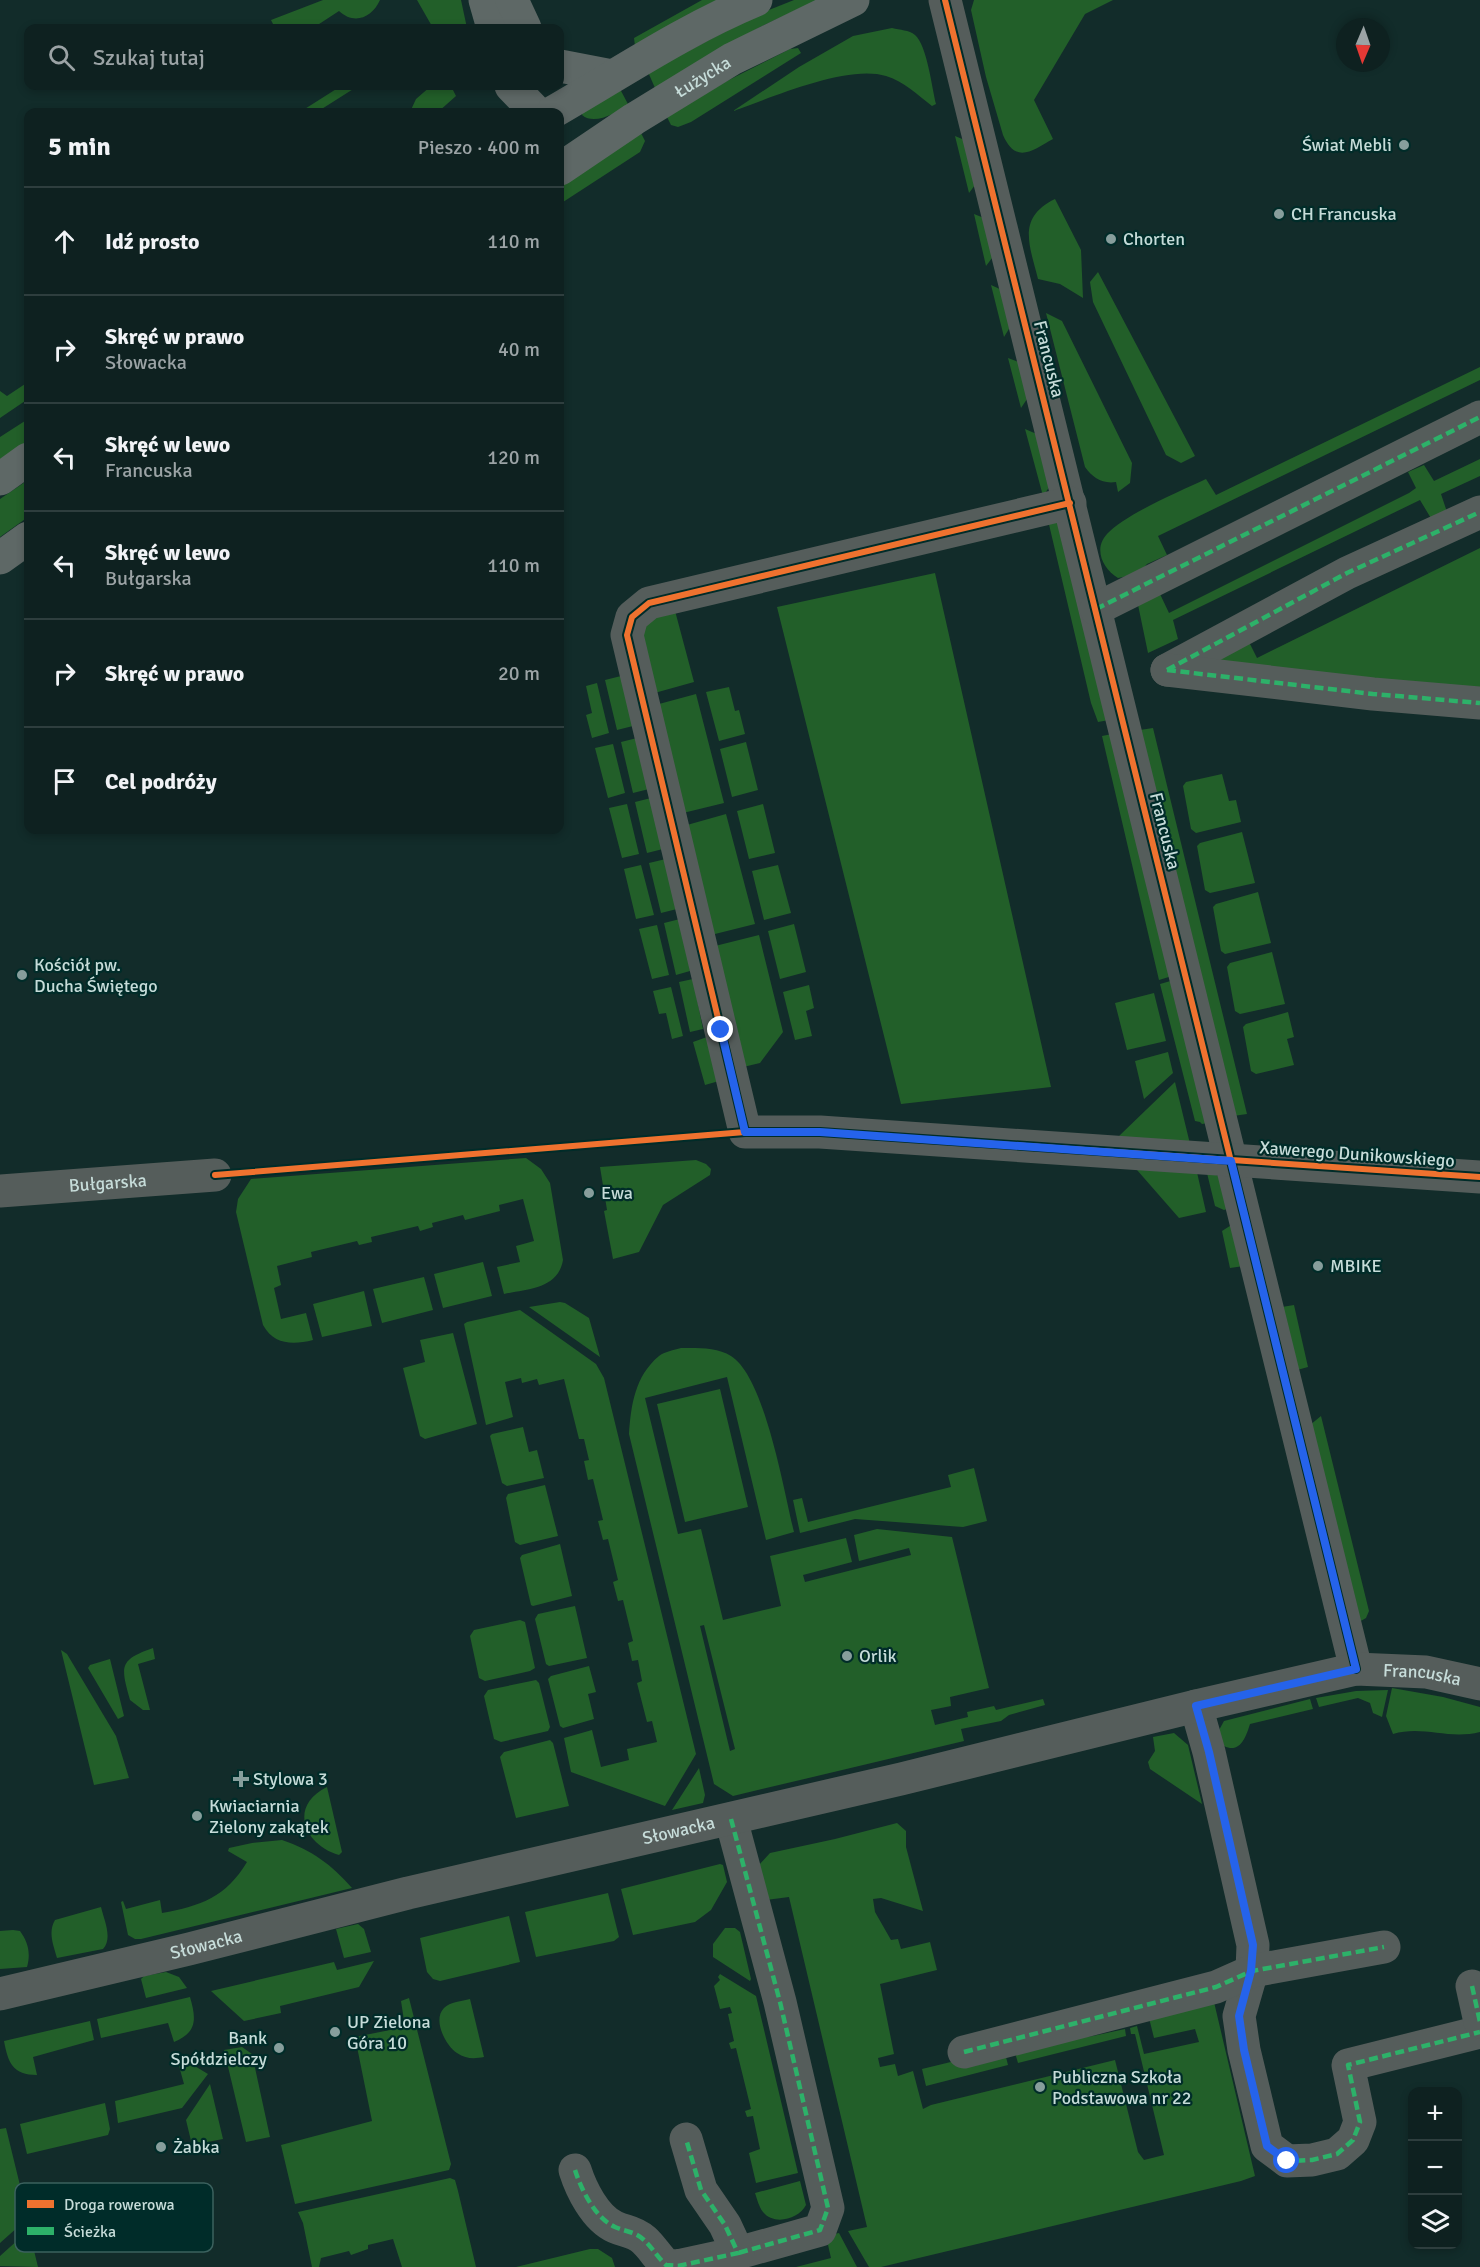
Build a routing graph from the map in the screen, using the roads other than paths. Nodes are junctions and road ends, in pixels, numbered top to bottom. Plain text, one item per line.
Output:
1 (485, 0) edge
2 (512, 0) edge
3 (756, 0) edge
4 (853, 0) edge
5 (945, 0) edge
6 (492, 24) edge
7 (523, 24) edge
8 (564, 67) edge
9 (612, 76) junction
10 (508, 90) edge
11 (513, 90) edge
12 (541, 90) edge
13 (504, 108) edge
14 (532, 108) edge
15 (542, 108) edge
16 (560, 108) edge
17 (634, 119) junction
18 (564, 123) edge
19 (564, 166) edge
20 (1480, 417) edge
21 (24, 462) edge
22 (0, 479) edge
23 (1070, 503) junction
24 (1480, 512) edge
25 (24, 541) edge
26 (0, 558) edge
27 (1096, 609) junction
28 (1480, 704) edge
29 (1231, 1161) junction
30 (215, 1175) dead end
31 (1480, 1177) edge
32 (0, 1191) edge
33 (1356, 1669) junction
34 (1480, 1684) edge
35 (1196, 1706) junction
36 (731, 1819) junction
37 (1384, 1947) dead end
38 (1251, 1971) junction
39 (1472, 1986) dead end
40 (0, 1994) edge
41 (1480, 2022) edge
42 (1480, 2032) edge
43 (964, 2052) dead end
44 (686, 2139) dead end
45 (575, 2170) dead end
46 (738, 2253) junction

1 - 6 main road
2 - 7 main road
3 - 9 main road
4 - 17 main road, Łużycka
5 - 23 street, Francuska
8 - 9 main road
9 - 16 main road
10 - 13 main road
11 - 14 main road
12 - 15 main road
17 - 18 main road
17 - 19 main road, Łużycka
20 - 27 street
21 - 22 main road
23 - 27 street, Francuska
23 - 29 street
24 - 28 street
25 - 26 main road
27 - 29 street, Francuska
29 - 31 street, Xawerego Dunikowskiego
29 - 33 street, Francuska
30 - 32 street, Bułgarska
33 - 34 street, Francuska
33 - 35 street, Słowacka
35 - 36 street, Słowacka
35 - 38 street
36 - 40 street, Słowacka
36 - 46 street
37 - 38 street
38 - 42 street
38 - 43 street
39 - 41 street
44 - 46 street
45 - 46 street

